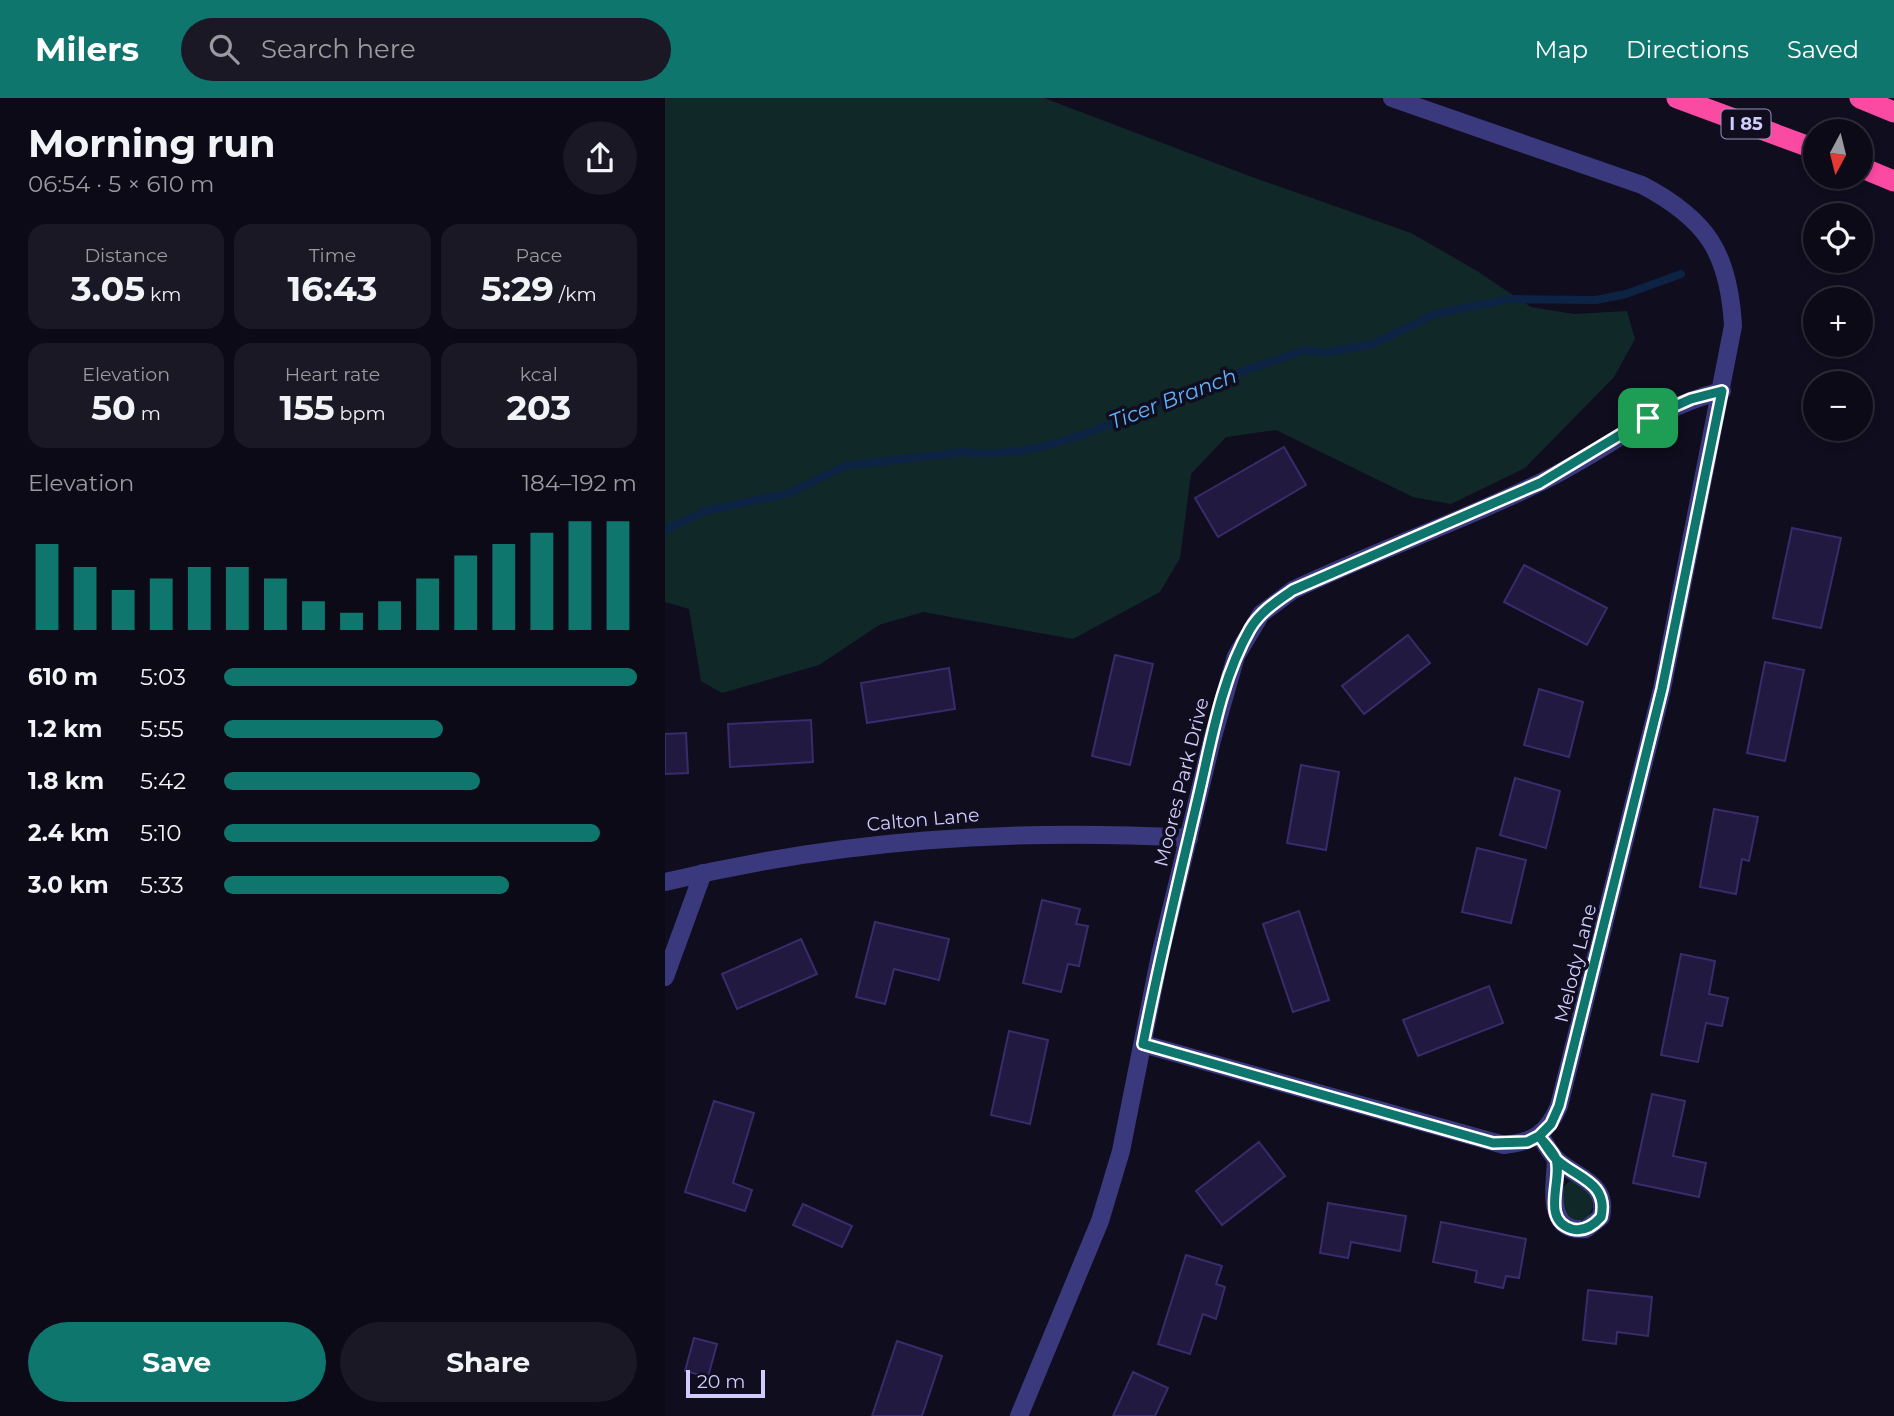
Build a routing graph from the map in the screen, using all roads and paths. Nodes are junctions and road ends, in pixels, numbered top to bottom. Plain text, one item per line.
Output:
1 (1392, 98) edge
2 (1678, 98) edge
3 (1860, 98) edge
4 (1894, 112) edge
5 (1803, 145) edge
6 (1873, 172) edge
7 (1894, 181) edge
8 (1722, 391) junction
9 (1189, 838) junction
10 (703, 873) junction
11 (665, 883) edge
12 (665, 977) edge
13 (1143, 1044) junction
14 (1539, 1136) junction
15 (1556, 1160) dead end
16 (1020, 1416) edge

1 - 8 street, Melody Lane
2 - 5 highway, I 85
3 - 4 highway
6 - 7 highway
8 - 9 street, Moores Park Drive
8 - 14 street, Melody Lane
9 - 10 street, Calton Lane
9 - 13 street, Moores Park Drive
10 - 11 street, Calton Lane
10 - 12 street
13 - 14 street
13 - 16 street, Moores Park Drive
14 - 15 street

